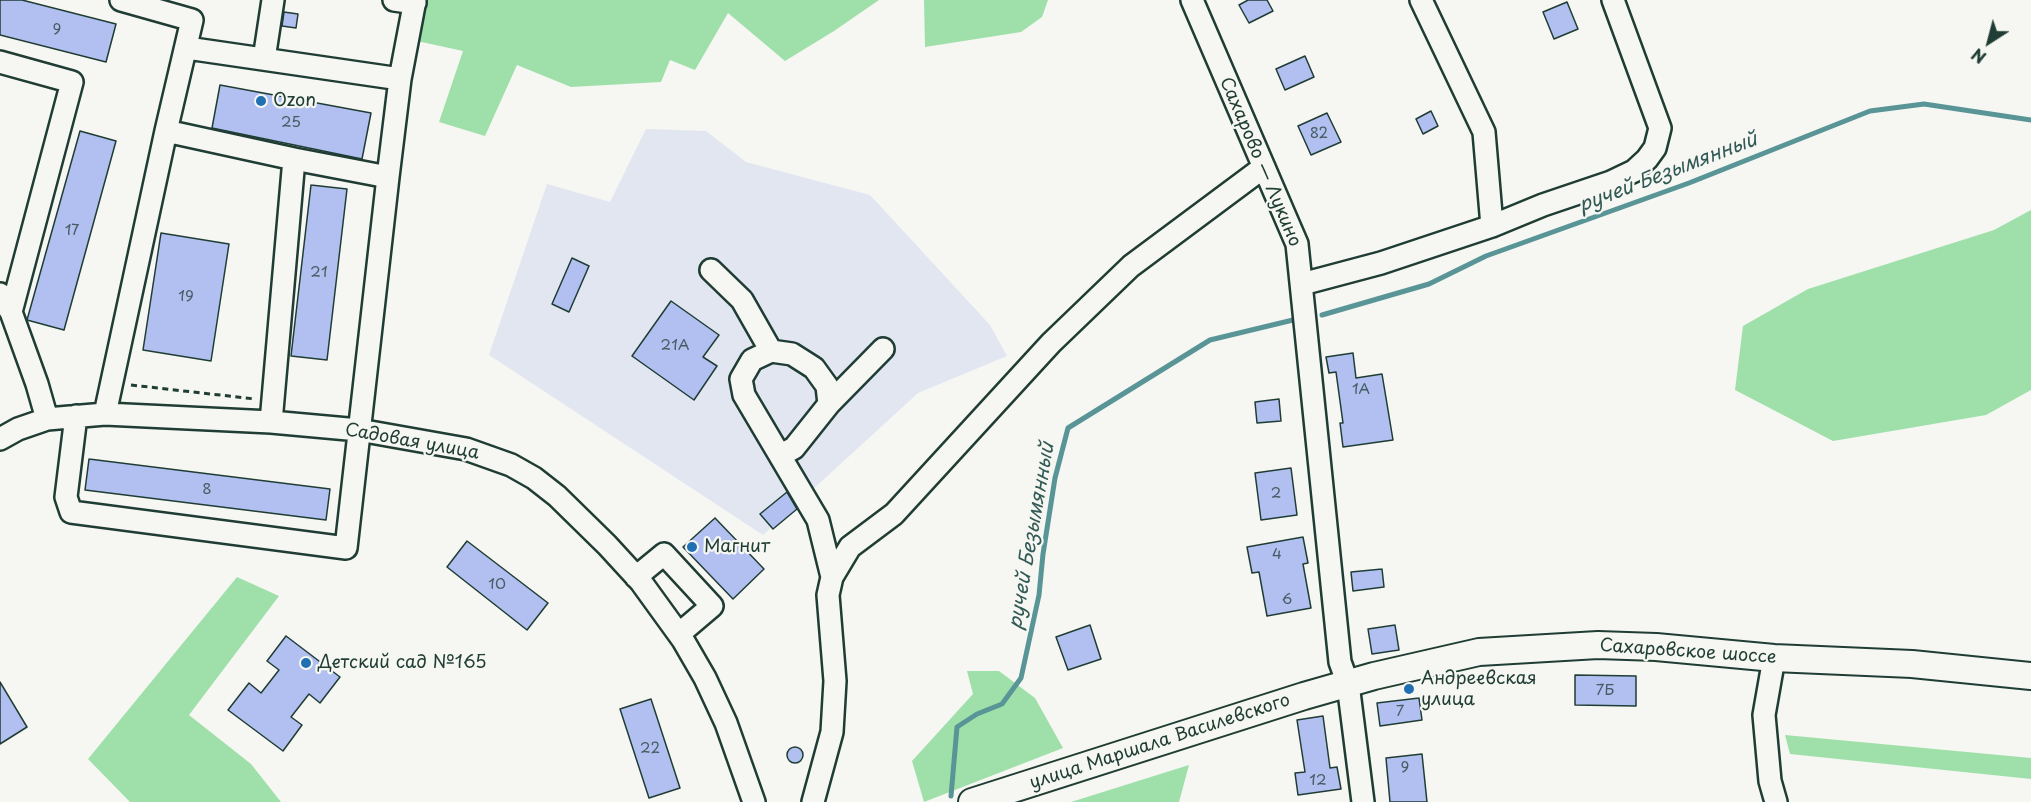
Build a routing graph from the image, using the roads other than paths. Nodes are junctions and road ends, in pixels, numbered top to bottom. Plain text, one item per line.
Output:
1 (121, 0) edge
2 (273, 0) edge
3 (394, 0) edge
4 (1192, 0) edge
5 (1421, 0) edge
6 (1613, 0) edge
7 (415, 2) edge
8 (187, 48) junction
9 (264, 59) junction
10 (0, 62) edge
11 (400, 79) junction
12 (166, 132) junction
13 (294, 159) junction
14 (1264, 166) junction
15 (388, 177) junction
16 (1492, 226) junction
17 (711, 270) dead end
18 (1302, 284) junction
19 (5, 303) edge
20 (884, 350) dead end
21 (771, 351) junction
22 (830, 404) junction
23 (272, 411) junction
24 (105, 414) junction
25 (76, 416) junction
26 (46, 419) junction
27 (359, 430) junction
28 (0, 439) edge
29 (781, 455) junction
30 (636, 577) junction
31 (832, 577) junction
32 (679, 634) junction
33 (1774, 658) junction
34 (2031, 676) edge
35 (1348, 684) junction
36 (754, 802) edge
37 (813, 802) edge
38 (972, 802) edge
39 (1363, 802) edge
40 (1776, 802) edge

1 - 8 street
2 - 9 street
3 - 7 street
4 - 14 street, Сахарово — Лукино
5 - 16 street
6 - 16 street
7 - 11 street
8 - 9 street
8 - 12 street
9 - 11 street
10 - 19 street
11 - 15 street
12 - 13 street
12 - 24 street
13 - 15 street
13 - 23 street
14 - 18 street, Сахарово — Лукино
14 - 31 street
15 - 27 street
16 - 18 street
17 - 21 street
18 - 35 street, Сахарово — Лукино
19 - 26 street
20 - 22 street
21 - 22 street
21 - 29 street
22 - 29 street
23 - 24 street, Садовая улица
23 - 27 street, Садовая улица
24 - 25 street, Садовая улица
25 - 26 street, Садовая улица
25 - 27 street
26 - 28 street, Садовая улица
27 - 30 street, Садовая улица
29 - 31 street
30 - 32 street, Садовая улица
30 - 32 street
31 - 37 street
32 - 36 street, Садовая улица
33 - 34 main road, Сахаровское шоссе
33 - 35 main road, Сахаровское шоссе
33 - 40 street
35 - 38 main road, улица Маршала Василевского
35 - 39 street

